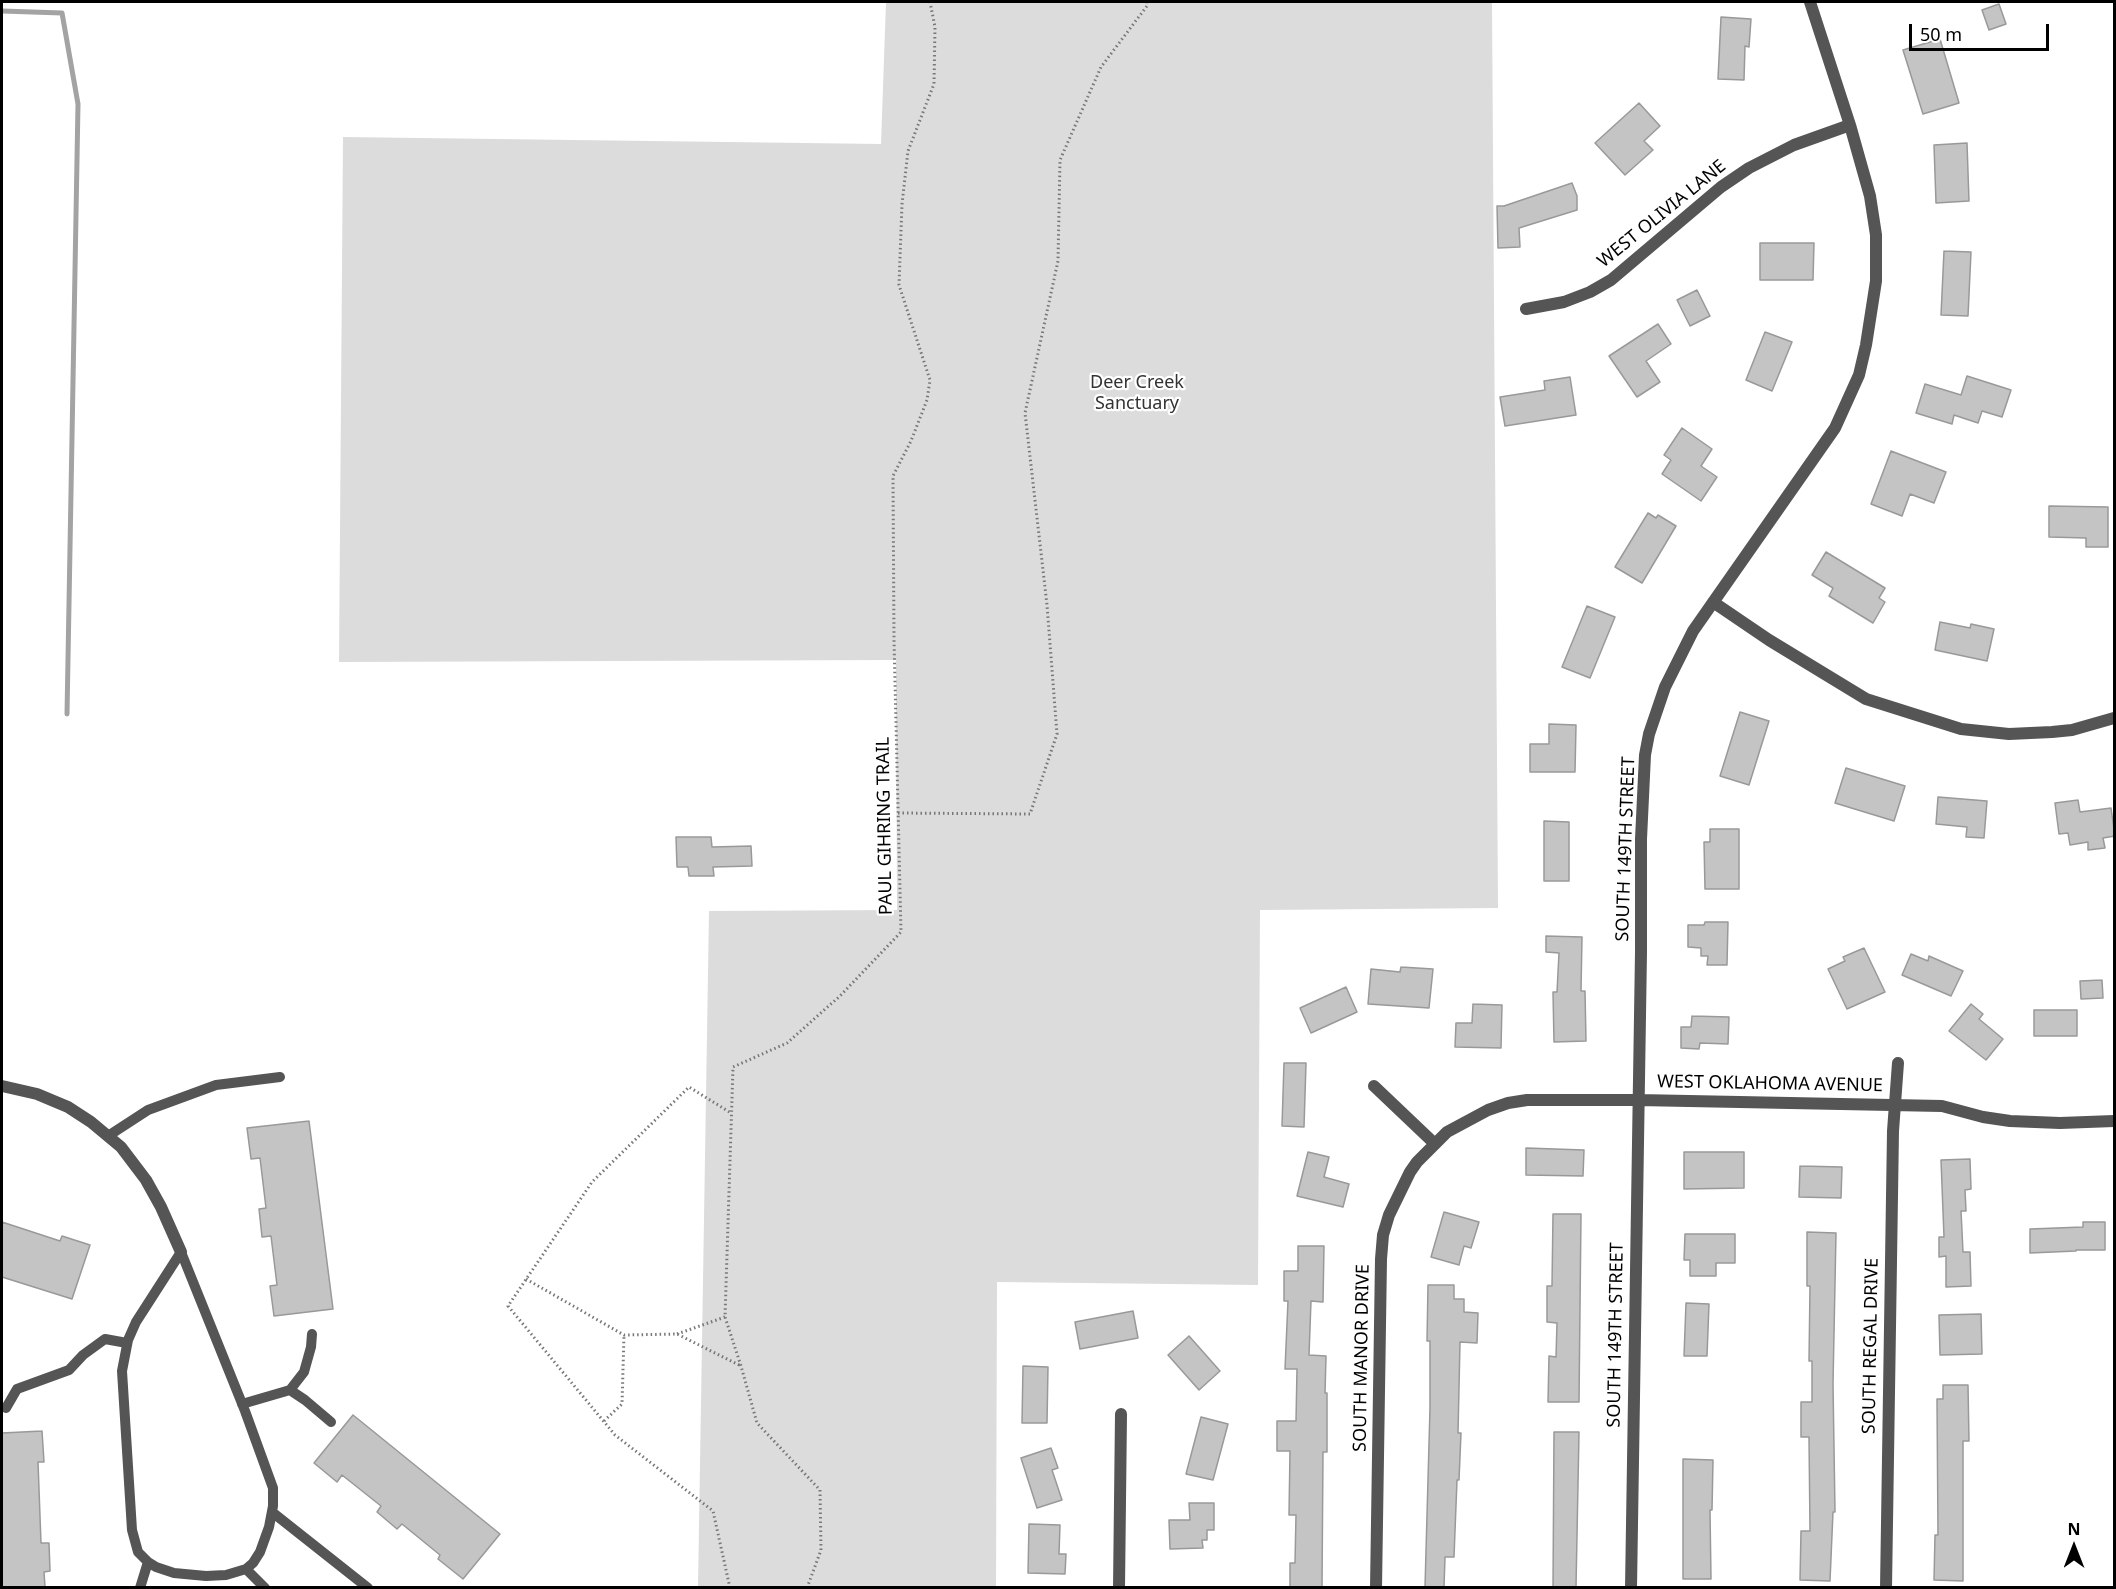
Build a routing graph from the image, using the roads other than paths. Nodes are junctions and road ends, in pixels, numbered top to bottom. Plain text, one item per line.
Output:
1 (1810, 2) edge
2 (1851, 124) junction
3 (1526, 309) dead end
4 (1713, 602) junction
5 (2115, 718) edge
6 (1898, 1063) dead end
7 (280, 1077) dead end
8 (2, 1086) edge
9 (1374, 1086) dead end
10 (1638, 1100) junction
11 (1895, 1104) junction
12 (2115, 1121) edge
13 (108, 1136) junction
14 (1435, 1144) junction
15 (181, 1252) junction
16 (312, 1334) dead end
17 (127, 1344) junction
18 (290, 1390) junction
19 (242, 1404) junction
20 (6, 1408) dead end
21 (1121, 1414) dead end
22 (331, 1422) dead end
23 (272, 1512) junction
24 (148, 1562) junction
25 (246, 1569) junction
26 (140, 1587) edge
27 (265, 1587) edge
28 (368, 1587) edge
29 (1119, 1587) edge
30 (1376, 1587) edge
31 (1631, 1587) edge
32 (1886, 1587) edge

1 - 2 street, SOUTH 149TH STREET
2 - 3 street, WEST OLIVIA LANE
2 - 4 street, SOUTH 149TH STREET
4 - 5 street
4 - 10 street, SOUTH 149TH STREET
6 - 11 street, SOUTH REGAL DRIVE
7 - 13 lane
8 - 13 street
9 - 14 street
10 - 11 street, WEST OKLAHOMA AVENUE
10 - 14 street, WEST OKLAHOMA AVENUE
10 - 31 street, SOUTH 149TH STREET
11 - 12 street, WEST OKLAHOMA AVENUE
11 - 32 street, SOUTH REGAL DRIVE
13 - 15 street
14 - 30 street, SOUTH MANOR DRIVE
15 - 17 lane
15 - 19 lane
16 - 18 lane
17 - 20 lane
17 - 24 lane
18 - 19 lane
18 - 22 lane
19 - 23 lane
21 - 29 street
23 - 25 lane
23 - 28 lane
24 - 25 lane
24 - 26 lane
25 - 27 lane

